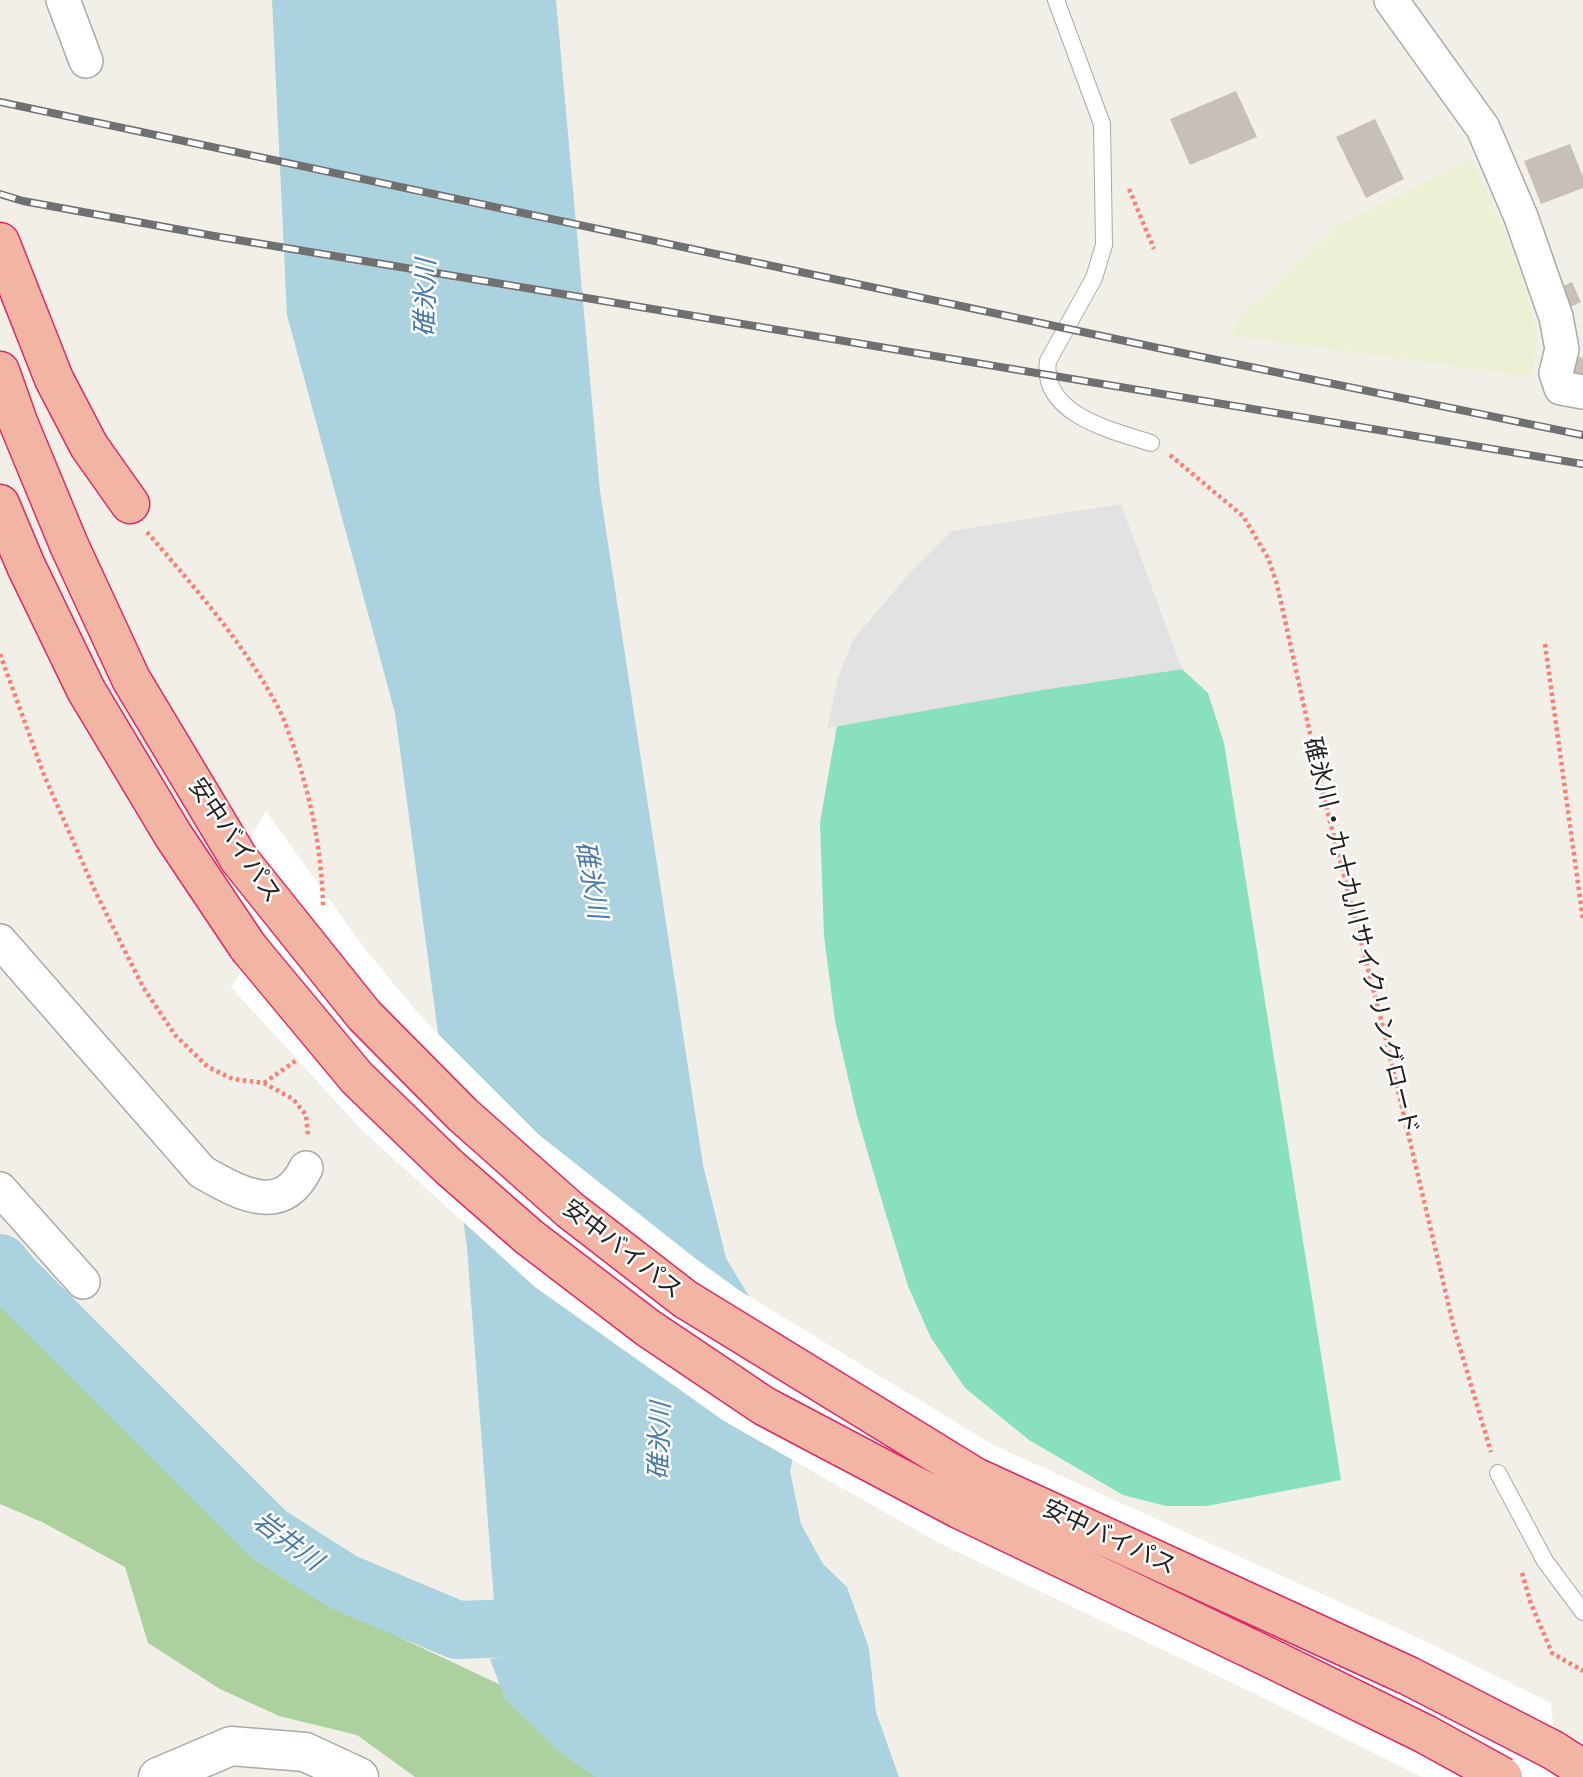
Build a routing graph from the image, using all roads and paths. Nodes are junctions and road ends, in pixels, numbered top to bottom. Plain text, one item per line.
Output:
1 (63, 0) edge
2 (1056, 0) edge
3 (1391, 0) edge
4 (86, 61) dead end
5 (0, 242) edge
6 (1572, 345) edge
7 (0, 371) edge
8 (1583, 392) edge
9 (1152, 443) joint
10 (0, 504) edge
11 (130, 504) joint
12 (1545, 644) dead end
13 (0, 654) edge
14 (323, 916) dead end
15 (1583, 920) edge
16 (0, 941) edge
17 (306, 1053) dead end
18 (264, 1083) junction
19 (306, 1168) joint
20 (0, 1189) edge
21 (83, 1282) dead end
22 (1498, 1473) joint
23 (1520, 1567) dead end
24 (1583, 1612) edge
25 (1583, 1671) edge
26 (1568, 1759) edge
27 (158, 1777) edge
28 (359, 1777) edge
29 (1503, 1777) edge

1 - 4 street
2 - 9 lane
3 - 6 street
5 - 11 highway
6 - 8 street
7 - 26 highway, 安中バイパス, bridge
9 - 22 path, 碓氷川・九十九川サイクリングロード
10 - 29 highway, 安中バイパス, bridge
11 - 14 path
12 - 15 path
13 - 18 path
16 - 19 street
17 - 18 path
18 - 19 path
20 - 21 street
22 - 24 lane
23 - 25 path
27 - 28 street

